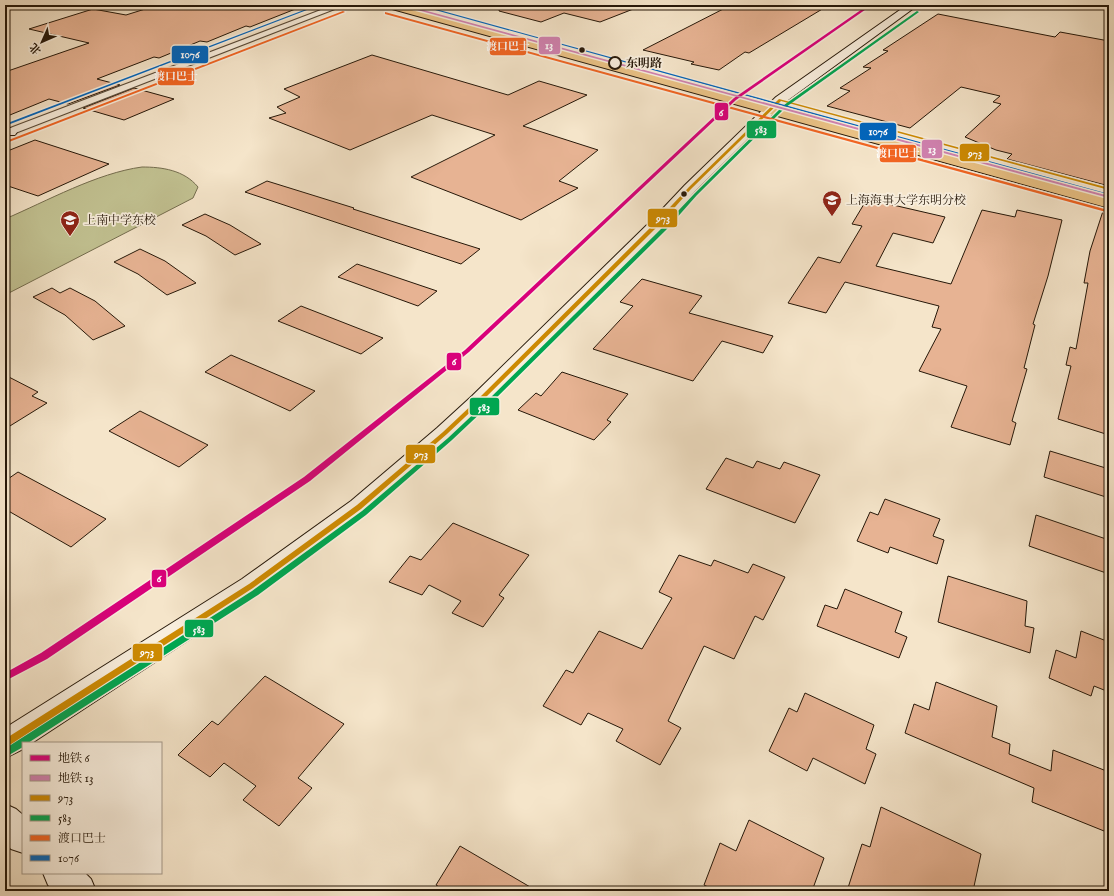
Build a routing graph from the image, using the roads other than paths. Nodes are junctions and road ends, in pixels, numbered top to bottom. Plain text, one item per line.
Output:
1 (341, 5) edge
2 (388, 5) edge
3 (421, 5) edge
4 (913, 5) edge
5 (775, 104) junction
6 (7, 132) edge
7 (1109, 188) edge
8 (1109, 203) edge
9 (5, 744) edge
10 (5, 820) edge
11 (22, 837) edge
12 (61, 874) edge
13 (79, 891) edge

1 - 6 street
2 - 5 main road
3 - 5 main road
4 - 5 main road
5 - 7 main road
5 - 8 main road
5 - 9 main road
10 - 11 main road
12 - 13 main road

